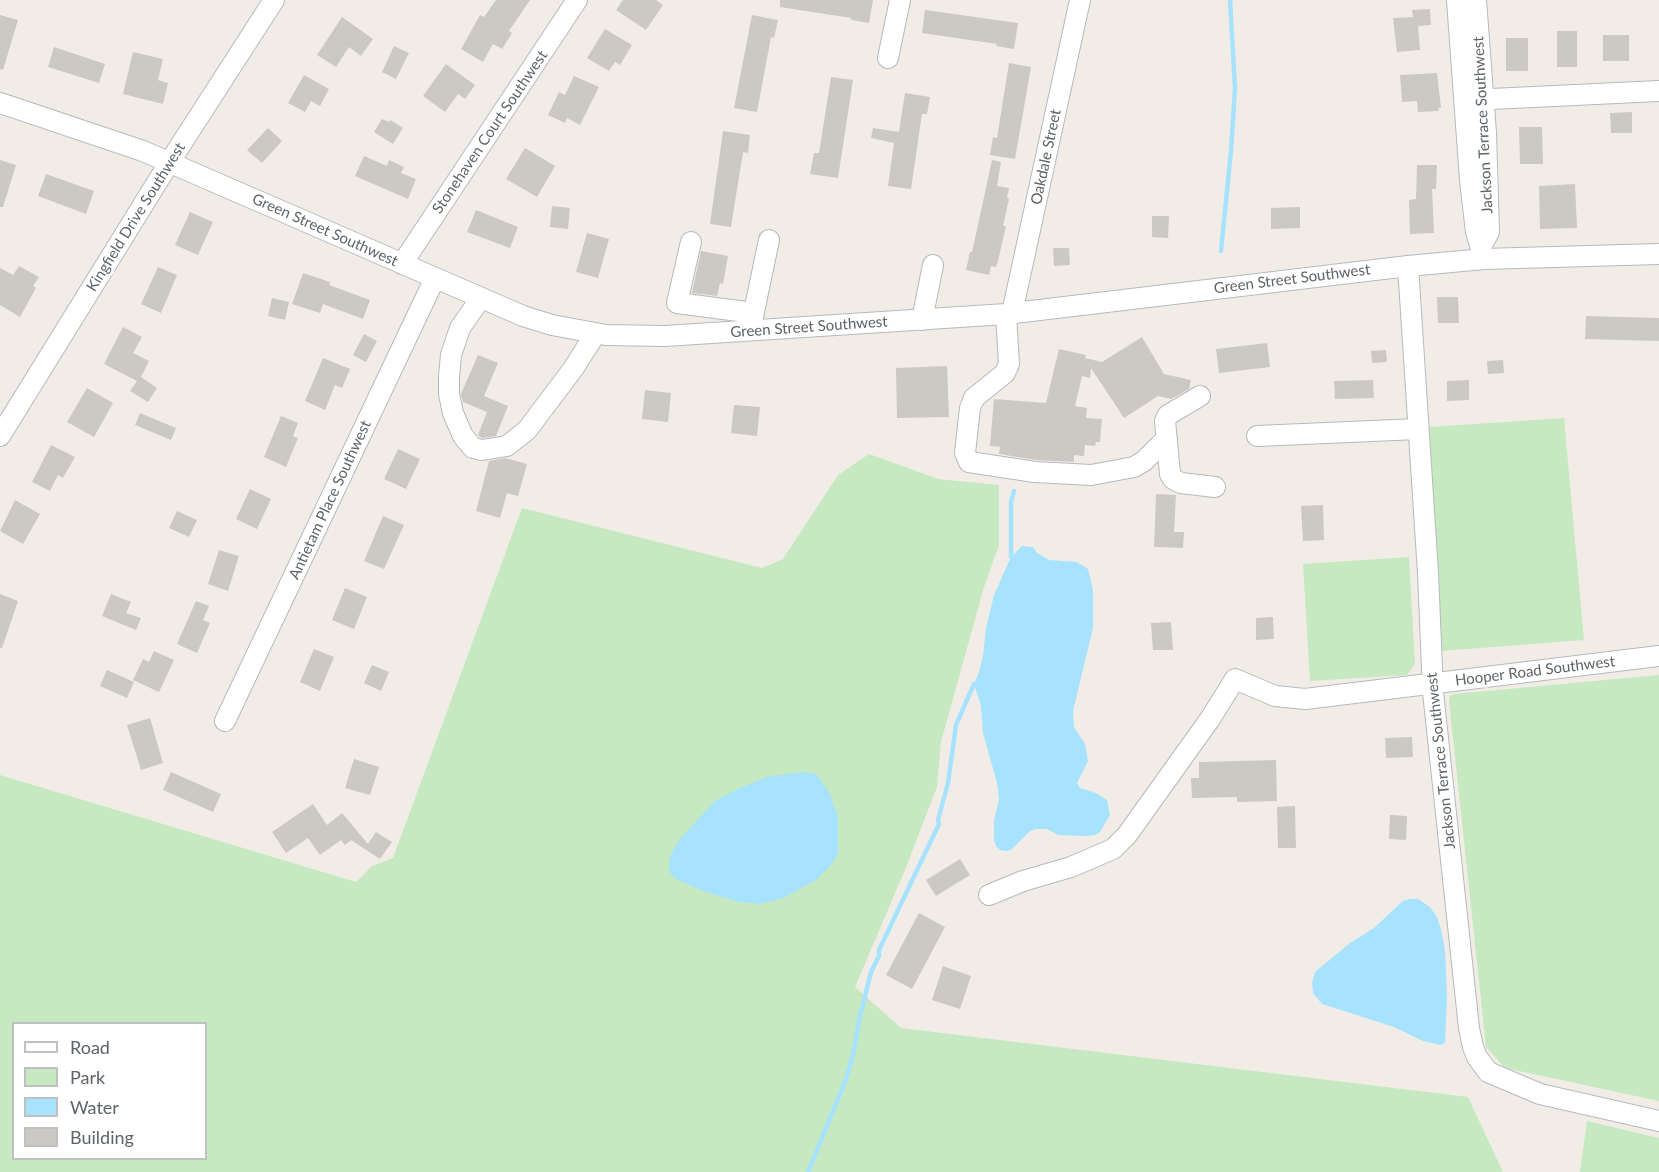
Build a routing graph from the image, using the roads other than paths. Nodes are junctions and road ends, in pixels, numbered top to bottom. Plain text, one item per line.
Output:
1 (274, 0) edge
2 (577, 0) edge
3 (900, 0) edge
4 (1080, 0) edge
5 (1457, 0) edge
6 (1476, 0) edge
7 (888, 58) dead end
8 (1659, 91) edge
9 (1474, 100) junction
10 (0, 103) edge
11 (169, 163) junction
12 (768, 240) dead end
13 (691, 242) dead end
14 (1482, 254) junction
15 (1659, 254) edge
16 (402, 264) junction
17 (933, 265) dead end
18 (1408, 266) junction
19 (435, 278) junction
20 (481, 298) junction
21 (1009, 313) junction
22 (922, 320) junction
23 (752, 323) junction
24 (596, 333) junction
25 (1200, 396) dead end
26 (1418, 429) junction
27 (0, 436) edge
28 (1257, 436) dead end
29 (1167, 438) junction
30 (1215, 487) dead end
31 (1659, 656) edge
32 (1432, 684) junction
33 (225, 721) dead end
34 (989, 895) dead end
35 (1659, 1121) edge

1 - 11 street, Kingfield Drive Southwest
2 - 16 street, Stonehaven Court Southwest
3 - 7 street
4 - 21 street, Oakdale Street
5 - 9 street, Jackson Terrace Southwest
6 - 9 street, Jackson Terrace Southwest
8 - 9 street
9 - 14 street, Jackson Terrace Southwest
10 - 11 street, Green Street Southwest
11 - 16 street, Green Street Southwest
11 - 27 street, Kingfield Drive Southwest
12 - 23 street
13 - 23 street
14 - 15 street, Green Street Southwest
14 - 18 street, Green Street Southwest
16 - 19 street, Green Street Southwest
17 - 22 street
18 - 21 street, Green Street Southwest
18 - 26 street, Jackson Terrace Southwest
19 - 20 street, Green Street Southwest
19 - 33 street, Antietam Place Southwest
20 - 24 street, Green Street Southwest
20 - 24 street
21 - 22 street, Green Street Southwest
21 - 29 street, Oakdale Street
22 - 23 street, Green Street Southwest
23 - 24 street, Green Street Southwest
25 - 29 street
26 - 28 street
26 - 32 street, Jackson Terrace Southwest
29 - 30 street
31 - 32 street, Hooper Road Southwest
32 - 34 street, Hooper Road Southwest
32 - 35 street, Jackson Terrace Southwest

